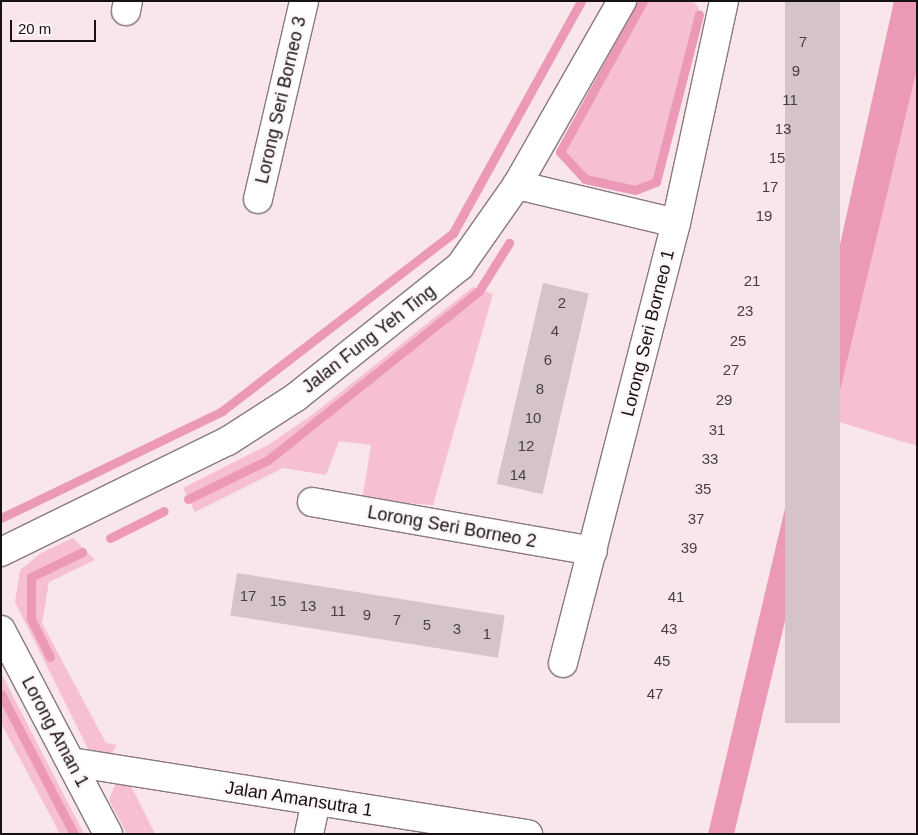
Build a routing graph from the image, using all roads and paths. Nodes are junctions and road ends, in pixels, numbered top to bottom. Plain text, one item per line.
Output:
1 (304, 1) edge
2 (622, 1) edge
3 (724, 1) edge
4 (517, 185) junction
5 (258, 199) dead end
6 (676, 223) junction
7 (312, 502) dead end
8 (1, 552) edge
9 (592, 552) junction
10 (1, 630) edge
11 (563, 663) dead end
12 (71, 762) junction
13 (316, 802) junction
14 (108, 834) edge
15 (309, 834) edge
16 (528, 834) edge

1 - 5 street, Lorong Seri Borneo 3
2 - 4 street, Jalan Fung Yeh Ting
3 - 6 street, Lorong Seri Borneo 1
4 - 6 street
4 - 8 street, Jalan Fung Yeh Ting
6 - 9 street, Lorong Seri Borneo 1
7 - 9 street, Lorong Seri Borneo 2
9 - 11 street, Lorong Seri Borneo 1
10 - 12 street, Lorong Aman 1
12 - 13 street, Jalan Amansutra 1
12 - 14 street, Lorong Aman 1
13 - 15 street
13 - 16 street, Jalan Amansutra 1

